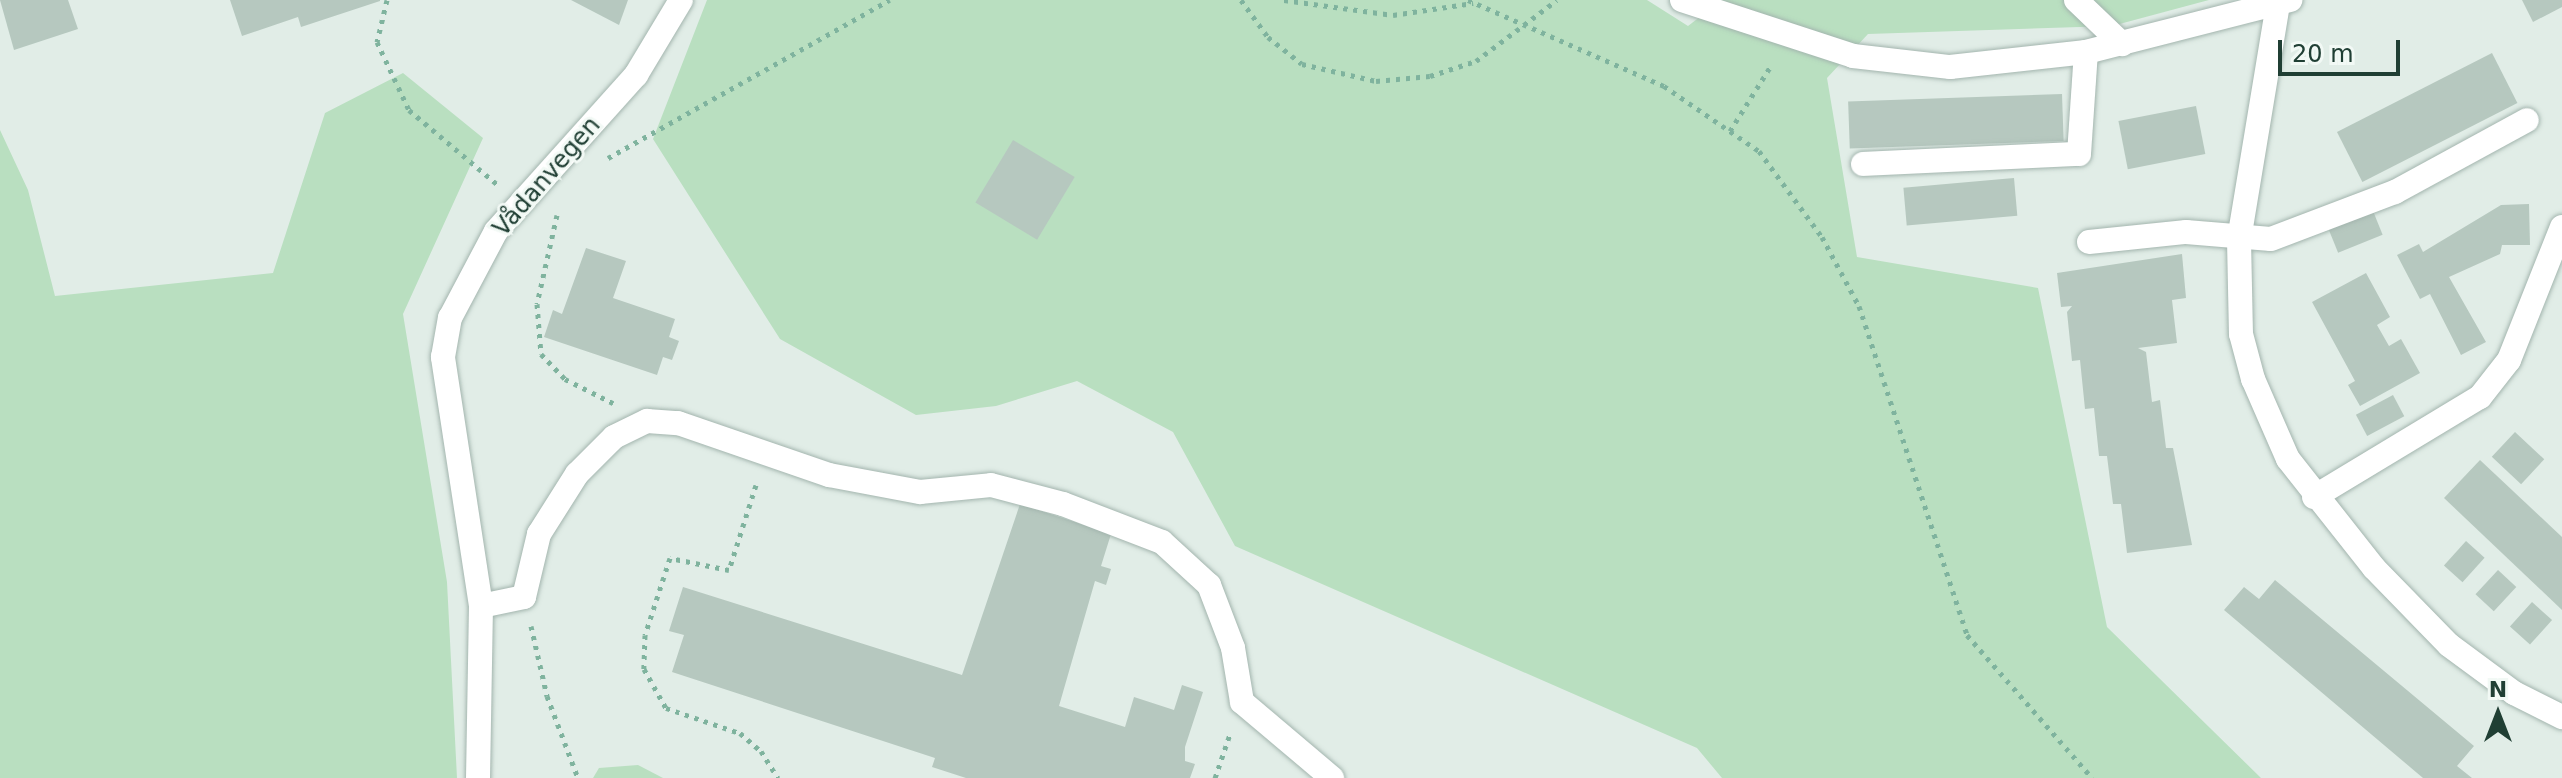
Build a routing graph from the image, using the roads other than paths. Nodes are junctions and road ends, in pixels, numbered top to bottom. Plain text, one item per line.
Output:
1 (681, 0) edge
2 (1682, 0) edge
3 (2076, 0) edge
4 (2284, 2) edge
5 (2122, 44) junction
6 (2086, 52) junction
7 (2527, 120) dead end
8 (1863, 164) dead end
9 (2562, 227) edge
10 (2239, 240) junction
11 (2089, 242) dead end
12 (2314, 497) junction
13 (481, 606) junction
14 (2562, 717) edge
15 (478, 778) edge
16 (1332, 778) edge

1 - 13 street, Vådanvegen
2 - 6 street
3 - 5 street
4 - 5 street
4 - 10 street
5 - 6 street
6 - 8 street
7 - 10 street
9 - 12 street
10 - 11 street
10 - 12 street
12 - 14 street
13 - 15 street, Vådanvegen
13 - 16 street

